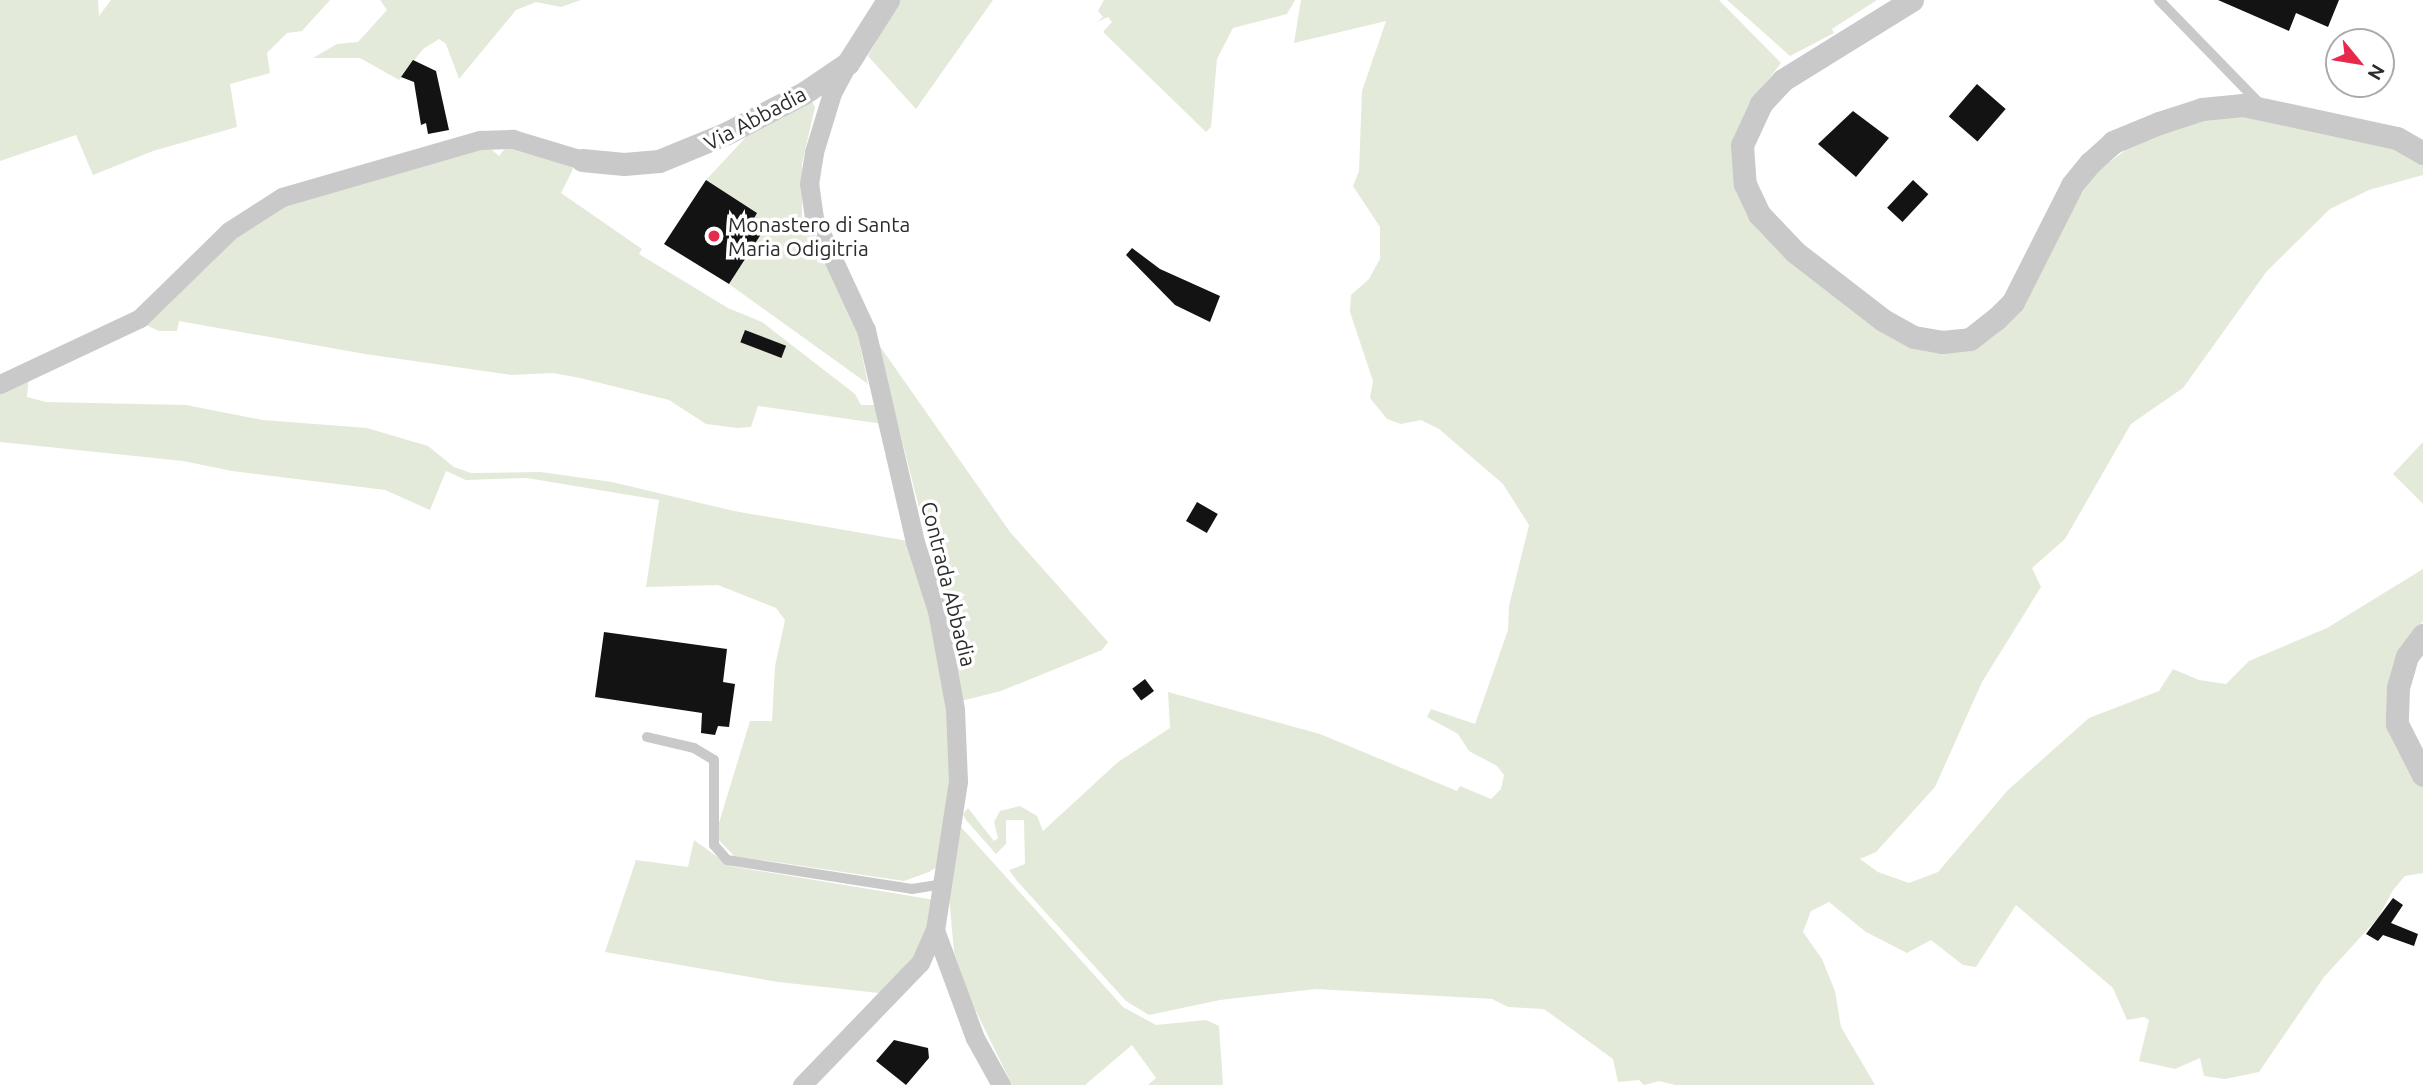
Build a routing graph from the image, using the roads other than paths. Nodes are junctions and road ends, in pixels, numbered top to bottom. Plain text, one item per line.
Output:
1 (888, 0) edge
2 (1912, 0) edge
3 (2158, 0) edge
4 (848, 63) junction
5 (2264, 108) junction
6 (2423, 153) edge
7 (582, 160) joint
8 (0, 384) edge
9 (2423, 635) edge
10 (647, 737) dead end
11 (2423, 775) edge
12 (944, 884) junction
13 (935, 930) junction
14 (802, 1085) edge
15 (1001, 1085) edge

1 - 4 street, Via Abbadia
2 - 5 street
3 - 5 lane
4 - 7 street, Via Abbadia
4 - 12 street, Contrada Abbadia
5 - 6 street
7 - 8 street
9 - 11 street
10 - 12 lane
12 - 13 street, Contrada Abbadia
13 - 14 street, Contrada Abbadia
13 - 15 street

